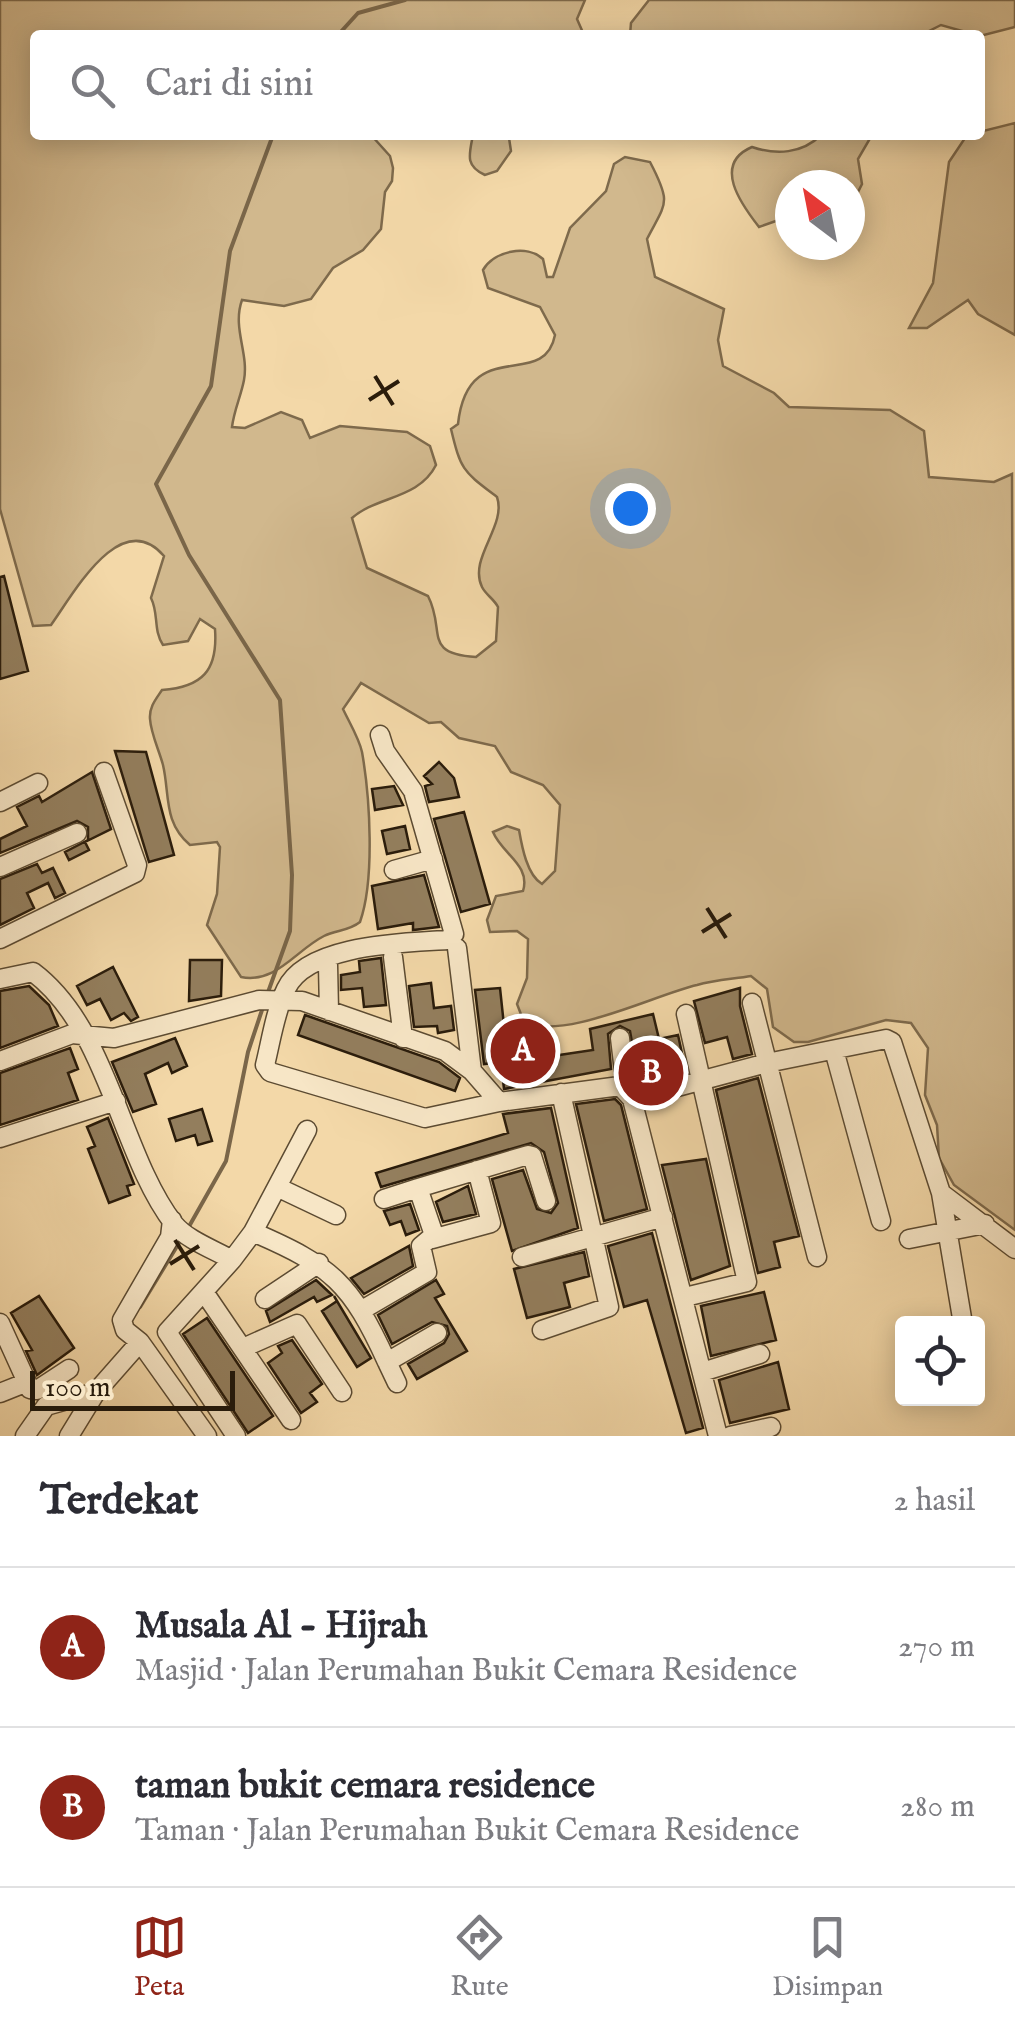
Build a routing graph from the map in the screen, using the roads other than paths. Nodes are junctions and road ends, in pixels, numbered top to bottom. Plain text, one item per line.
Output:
1 (380, 735) dead end
2 (104, 772) dead end
3 (38, 783) dead end
4 (0, 802) edge
5 (77, 833) dead end
6 (433, 859) junction
7 (0, 868) edge
8 (394, 870) dead end
9 (0, 939) edge
10 (457, 948) dead end
11 (392, 957) dead end
12 (328, 966) dead end
13 (1, 981) edge
14 (271, 1000) junction
15 (752, 1003) dead end
16 (329, 1011) junction
17 (686, 1014) dead end
18 (85, 1036) junction
19 (403, 1038) junction
20 (620, 1038) dead end
21 (834, 1050) junction
22 (0, 1061) edge
23 (767, 1063) junction
24 (472, 1071) junction
25 (699, 1082) junction
26 (561, 1093) junction
27 (629, 1093) junction
28 (116, 1101) junction
29 (499, 1102) junction
30 (307, 1130) dead end
31 (0, 1138) edge
32 (477, 1170) junction
33 (277, 1187) junction
34 (418, 1188) junction
35 (941, 1193) junction
36 (384, 1199) dead end
37 (546, 1201) dead end
38 (336, 1215) dead end
39 (663, 1217) junction
40 (881, 1220) dead end
41 (174, 1223) junction
42 (985, 1224) junction
43 (948, 1230) junction
44 (253, 1232) junction
45 (592, 1236) junction
46 (432, 1239) junction
47 (910, 1239) dead end
48 (1015, 1248) edge
49 (522, 1257) dead end
50 (817, 1257) dead end
51 (232, 1260) junction
52 (319, 1263) junction
53 (204, 1292) junction
54 (685, 1297) junction
55 (265, 1299) dead end
56 (362, 1310) junction
57 (962, 1316) edge
58 (0, 1324) edge
59 (542, 1330) dead end
60 (437, 1334) dead end
61 (140, 1342) junction
62 (242, 1348) junction
63 (760, 1354) dead end
64 (385, 1358) junction
65 (70, 1369) dead end
66 (702, 1372) junction
67 (25, 1383) junction
68 (397, 1383) dead end
69 (96, 1392) junction
70 (342, 1392) dead end
71 (0, 1393) edge
72 (291, 1420) dead end
73 (770, 1428) dead end
74 (25, 1436) edge
75 (69, 1436) edge
76 (207, 1436) edge
77 (236, 1436) edge
78 (718, 1436) edge
79 (734, 1436) edge

1 - 6 street
2 - 9 street
3 - 4 street
5 - 7 street
6 - 8 street
6 - 14 street
10 - 24 street
11 - 19 street
12 - 16 street
13 - 18 street
14 - 16 street
14 - 18 street
14 - 29 street
15 - 23 street
16 - 19 street
17 - 25 street
18 - 22 street
18 - 28 street
19 - 24 street
20 - 27 street
21 - 23 street
21 - 35 street
21 - 40 street
23 - 25 street
23 - 50 street
24 - 29 street
25 - 27 street
25 - 54 street
26 - 27 street
26 - 29 street
26 - 45 street
27 - 39 street
28 - 31 street
28 - 41 street
30 - 33 street
32 - 34 street
32 - 37 street
32 - 46 street
33 - 38 street
33 - 44 street
34 - 36 street
34 - 46 street
35 - 42 street
35 - 43 street
39 - 45 street
39 - 54 street
41 - 51 street
41 - 61 street
42 - 43 street
42 - 48 street
43 - 47 street
43 - 57 street
44 - 51 street
44 - 52 street
45 - 49 street
45 - 59 street
46 - 56 street
51 - 53 street
52 - 55 street
52 - 56 street
53 - 62 street
53 - 77 street
54 - 66 street
56 - 64 street
58 - 67 street
60 - 64 street
61 - 69 street
61 - 76 street
62 - 70 street
62 - 72 street
63 - 66 street
64 - 68 street
65 - 67 street
66 - 78 street
67 - 71 street
69 - 74 street
69 - 75 street
73 - 79 street

